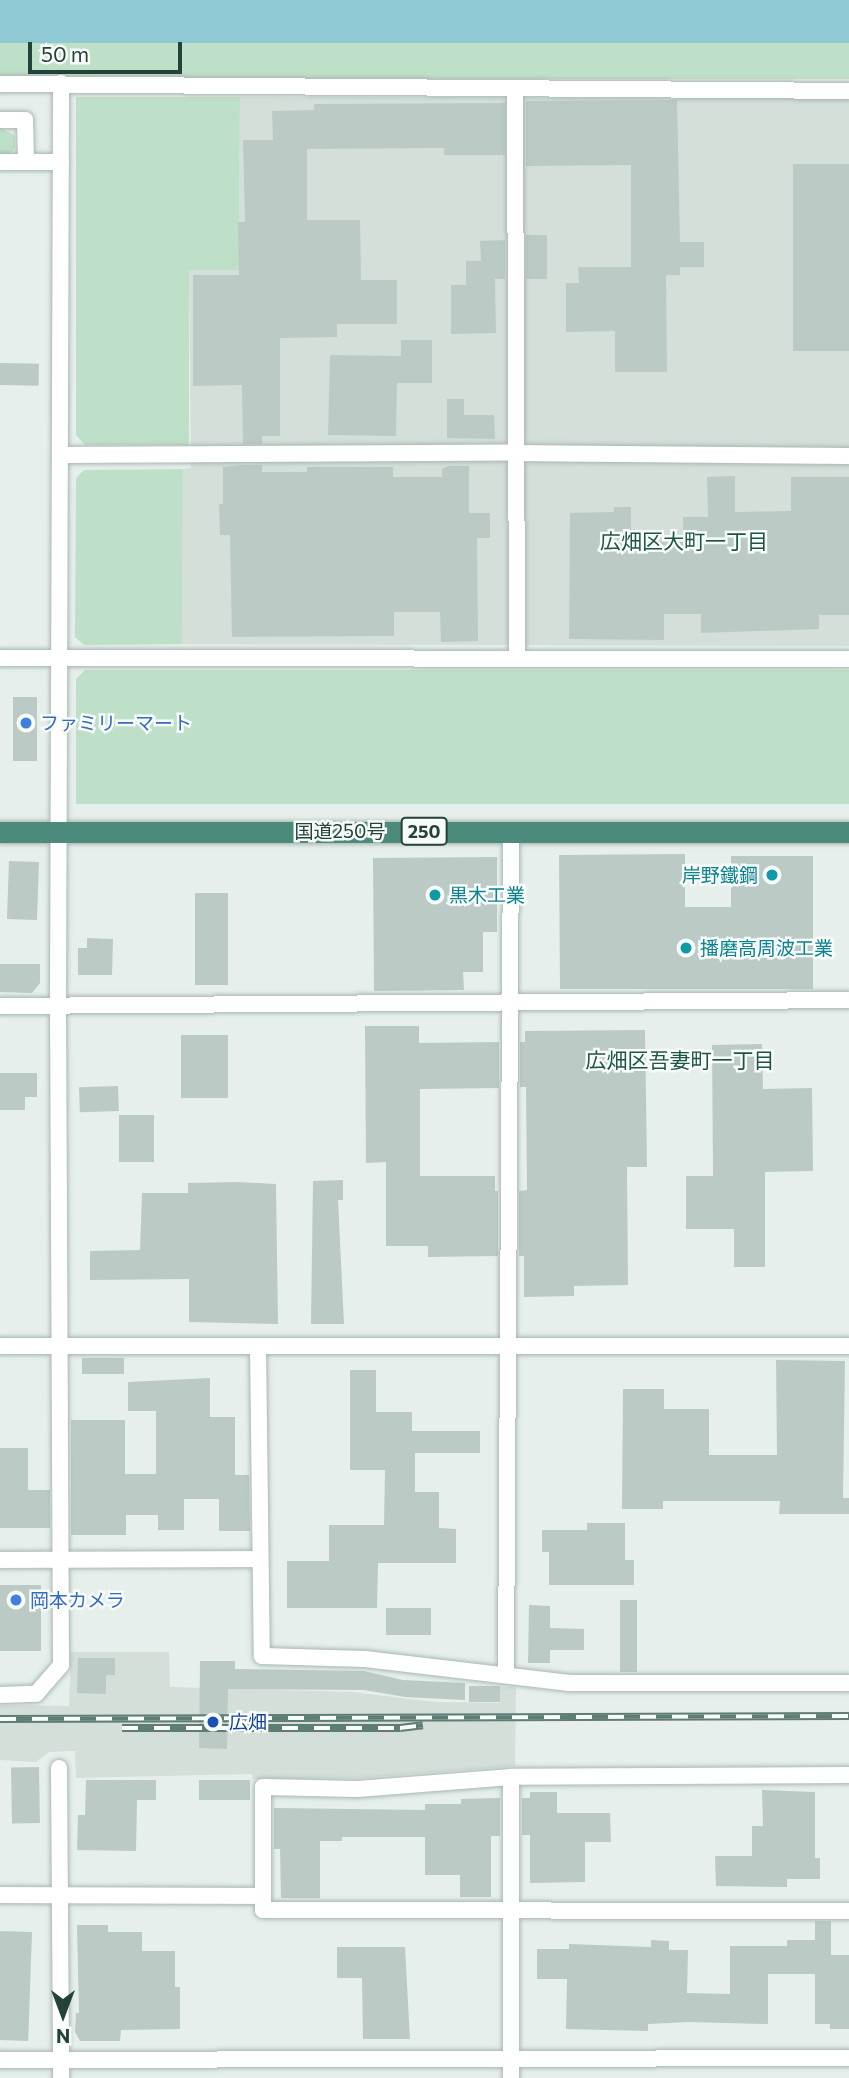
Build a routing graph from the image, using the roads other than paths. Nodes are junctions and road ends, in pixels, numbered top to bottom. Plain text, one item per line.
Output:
1 (61, 83) junction
2 (0, 84) edge
3 (514, 88) junction
4 (849, 91) edge
5 (0, 120) edge
6 (0, 162) edge
7 (26, 162) junction
8 (61, 162) junction
9 (516, 453) junction
10 (60, 454) junction
11 (849, 456) edge
12 (0, 658) edge
13 (61, 658) junction
14 (517, 659) junction
15 (849, 660) edge
16 (61, 831) junction
17 (511, 831) junction
18 (0, 832) edge
19 (849, 832) edge
20 (849, 1000) edge
21 (512, 1003) junction
22 (0, 1006) edge
23 (58, 1006) junction
24 (0, 1346) edge
25 (60, 1346) junction
26 (258, 1346) junction
27 (508, 1346) junction
28 (849, 1346) edge
29 (259, 1559) junction
30 (0, 1560) edge
31 (61, 1560) junction
32 (506, 1674) junction
33 (849, 1683) edge
34 (0, 1695) edge
35 (59, 1768) dead end
36 (849, 1775) edge
37 (511, 1777) junction
38 (0, 1895) edge
39 (61, 1895) junction
40 (263, 1896) junction
41 (849, 1911) edge
42 (511, 1912) junction
43 (510, 2059) junction
44 (849, 2059) edge
45 (0, 2060) edge
46 (61, 2060) junction
47 (61, 2078) edge
48 (510, 2078) edge

1 - 2 street
1 - 3 street
1 - 8 street
3 - 4 street
3 - 9 street
5 - 7 street
6 - 7 street
7 - 8 street
8 - 10 street
9 - 10 street
9 - 11 street
9 - 14 street
10 - 13 street
12 - 13 street
13 - 14 street
13 - 16 street
14 - 15 street
16 - 17 highway, 国道250号 / 250
16 - 18 highway, 国道250号 / 250
16 - 23 street
17 - 19 highway, 国道250号 / 250
17 - 21 street
20 - 21 street
21 - 23 street
21 - 27 street
22 - 23 street
23 - 25 street
24 - 25 street
25 - 26 street
25 - 31 street
26 - 27 street
26 - 29 street
27 - 28 street
27 - 32 street
29 - 31 street
29 - 32 street
30 - 31 street
31 - 34 street
32 - 33 street
35 - 39 street
36 - 37 street
37 - 40 street
37 - 42 street
38 - 39 street
39 - 40 street
39 - 46 street
40 - 42 street
41 - 42 street
42 - 43 street
43 - 44 street
43 - 46 street
43 - 48 street
45 - 46 street
46 - 47 street

